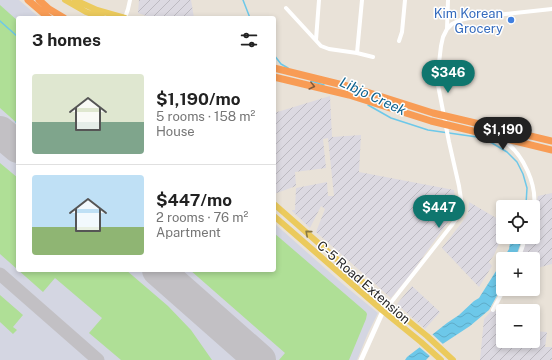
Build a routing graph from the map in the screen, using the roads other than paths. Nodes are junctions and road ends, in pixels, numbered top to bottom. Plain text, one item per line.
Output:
1 (28, 0) edge
2 (39, 0) edge
3 (65, 0) edge
4 (75, 0) edge
5 (130, 0) edge
6 (319, 0) edge
7 (362, 0) edge
8 (405, 0) edge
9 (448, 0) edge
10 (286, 8) dead end
11 (552, 9) edge
12 (47, 16) edge
13 (61, 16) edge
14 (97, 16) edge
15 (118, 16) edge
16 (126, 16) edge
17 (446, 29) junction
18 (316, 40) junction
19 (399, 42) dead end
20 (357, 53) junction
21 (373, 57) dead end
22 (276, 68) edge
23 (276, 77) edge
24 (445, 119) junction
25 (552, 141) edge
26 (552, 150) edge
27 (534, 200) edge
28 (276, 206) edge
29 (276, 218) edge
30 (500, 296) edge
31 (390, 305) junction
32 (493, 310) dead end
33 (383, 312) junction
34 (361, 360) edge
35 (441, 360) edge
36 (453, 360) edge

1 - 12 highway
2 - 13 highway
3 - 14 main road
4 - 15 main road
5 - 16 street
6 - 18 street
7 - 20 street
8 - 19 street
9 - 17 street
10 - 18 street
11 - 17 street
17 - 24 street
18 - 20 street
20 - 21 street
22 - 25 highway
23 -> 26 highway
24 - 27 street
24 - 31 street
31 -> 28 main road, C-5 Road Extension
29 - 33 main road, C-5 Road Extension
30 - 32 street
31 - 33 street
31 - 36 main road, C-5 Road Extension
33 - 34 street
33 - 35 main road, C-5 Road Extension

